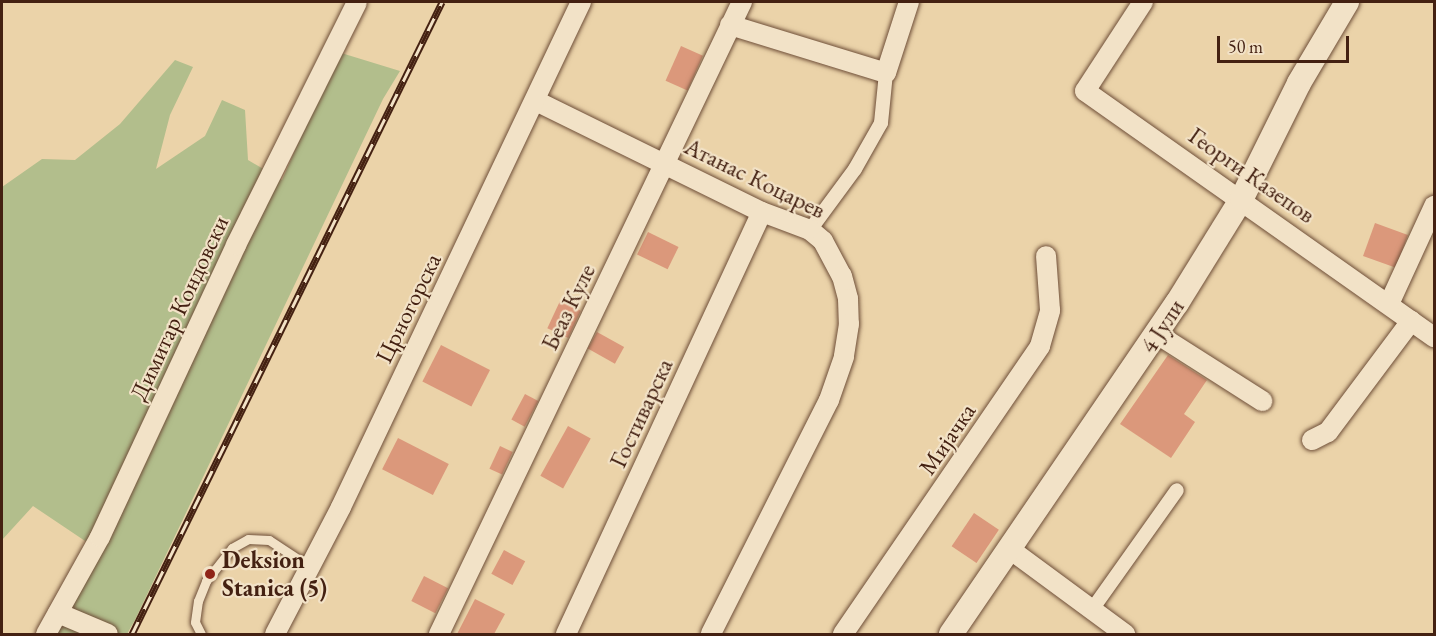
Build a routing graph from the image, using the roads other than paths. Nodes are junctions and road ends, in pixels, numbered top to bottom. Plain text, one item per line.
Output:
1 (357, 2) edge
2 (582, 2) edge
3 (742, 2) edge
4 (909, 2) edge
5 (1143, 2) edge
6 (1347, 2) edge
7 (730, 25) junction
8 (886, 73) junction
9 (536, 101) junction
10 (666, 163) junction
11 (1242, 198) junction
12 (1434, 206) edge
13 (762, 213) junction
14 (810, 230) junction
15 (1046, 256) dead end
16 (1389, 304) junction
17 (1411, 321) junction
18 (1157, 334) junction
19 (1434, 337) edge
20 (1262, 401) dead end
21 (1312, 440) dead end
22 (1178, 490) dead end
23 (1011, 550) junction
24 (310, 567) junction
25 (58, 613) junction
26 (1098, 622) edge
27 (46, 634) edge
28 (108, 634) edge
29 (201, 634) edge
30 (275, 634) edge
31 (440, 634) edge
32 (566, 634) edge
33 (711, 634) edge
34 (843, 634) edge
35 (951, 634) edge
36 (1125, 634) edge

1 - 25 street, Димитар Кондовски
2 - 9 street, Црногорска
3 - 7 street, Беаз Куле
4 - 8 street
5 - 11 street, Георги Казепов
6 - 11 street, 4 Јули
7 - 8 street
7 - 10 street, Беаз Куле
8 - 14 street
9 - 10 street, Атанас Коцарев
9 - 24 street, Црногорска
10 - 13 street, Атанас Коцарев
10 - 31 street, Беаз Куле
11 - 16 street, Георги Казепов
11 - 18 street, 4 Јули
12 - 16 street
13 - 14 street, Атанас Коцарев
13 - 32 street, Гостиварска
14 - 33 street, Атанас Коцарев
15 - 34 street, Мијачка
16 - 17 street, Георги Казепов
17 - 19 street, Георги Казепов
17 - 21 street
18 - 20 street
18 - 23 street, 4 Јули
22 - 26 street
23 - 26 street
23 - 35 street, 4 Јули
24 - 29 lane
24 - 30 street, Црногорска
25 - 27 street, Димитар Кондовски
25 - 28 street
26 - 36 street

